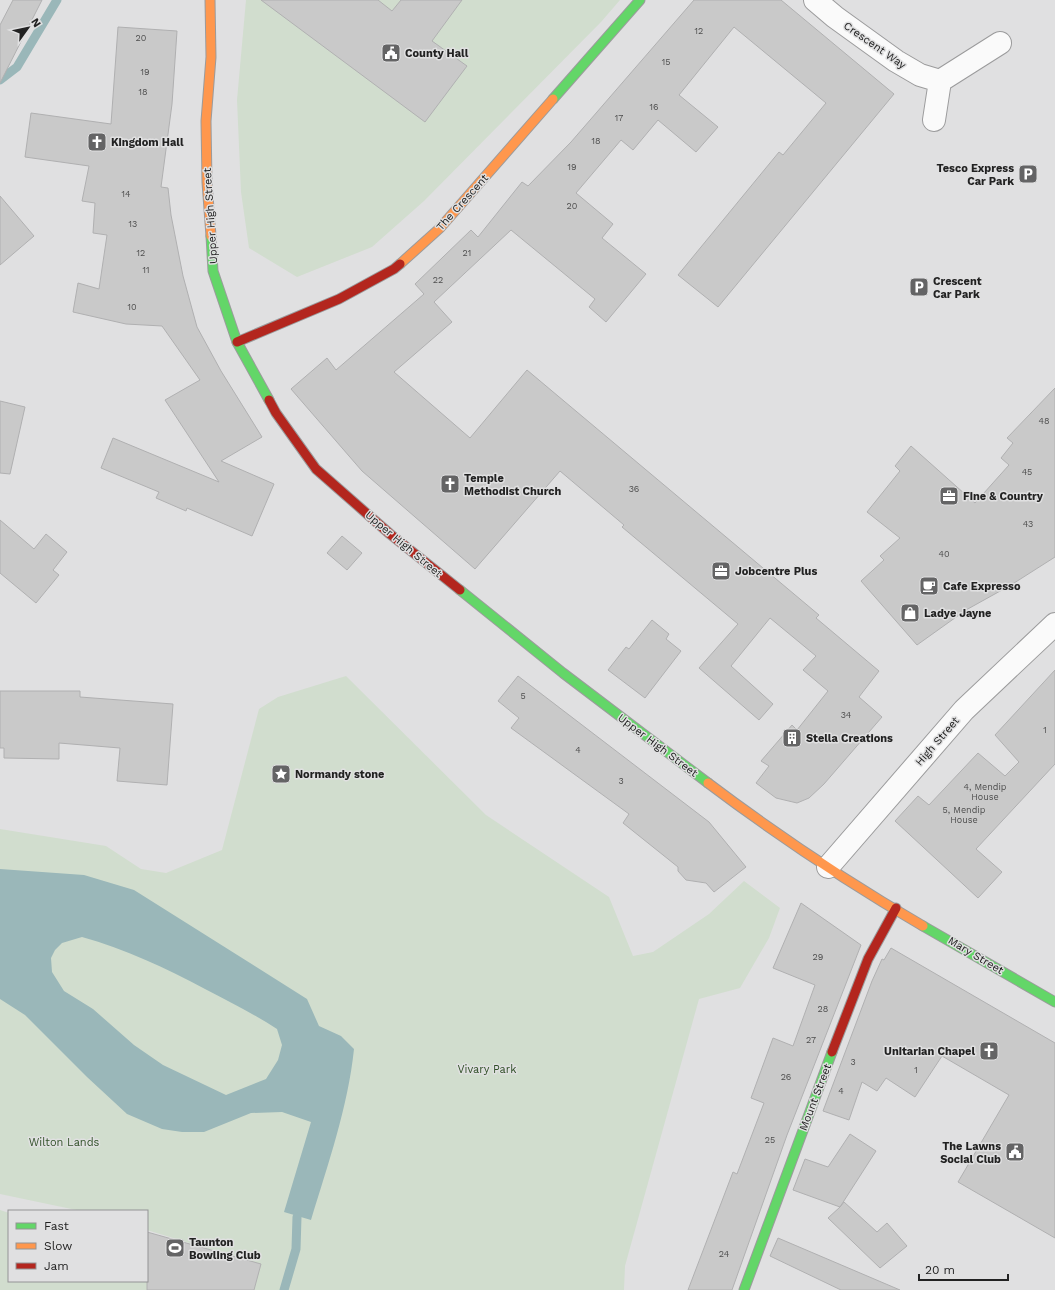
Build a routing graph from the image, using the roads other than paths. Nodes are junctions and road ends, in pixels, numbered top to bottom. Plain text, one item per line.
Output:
1 (210, 0) edge
2 (640, 0) edge
3 (815, 0) edge
4 (1000, 43) dead end
5 (940, 81) junction
6 (934, 120) dead end
7 (237, 342) junction
8 (1055, 624) edge
9 (828, 867) junction
10 (896, 908) junction
11 (1055, 1002) edge
12 (744, 1290) edge

1 - 7 main road, Upper High Street
2 - 7 main road, The Crescent
3 - 5 street, Crescent Way
4 - 5 street
5 - 6 street
7 - 9 main road, Upper High Street
8 - 9 street, High Street
9 - 10 main road, Upper High Street
10 - 11 main road, Mary Street
10 - 12 main road, Mount Street

